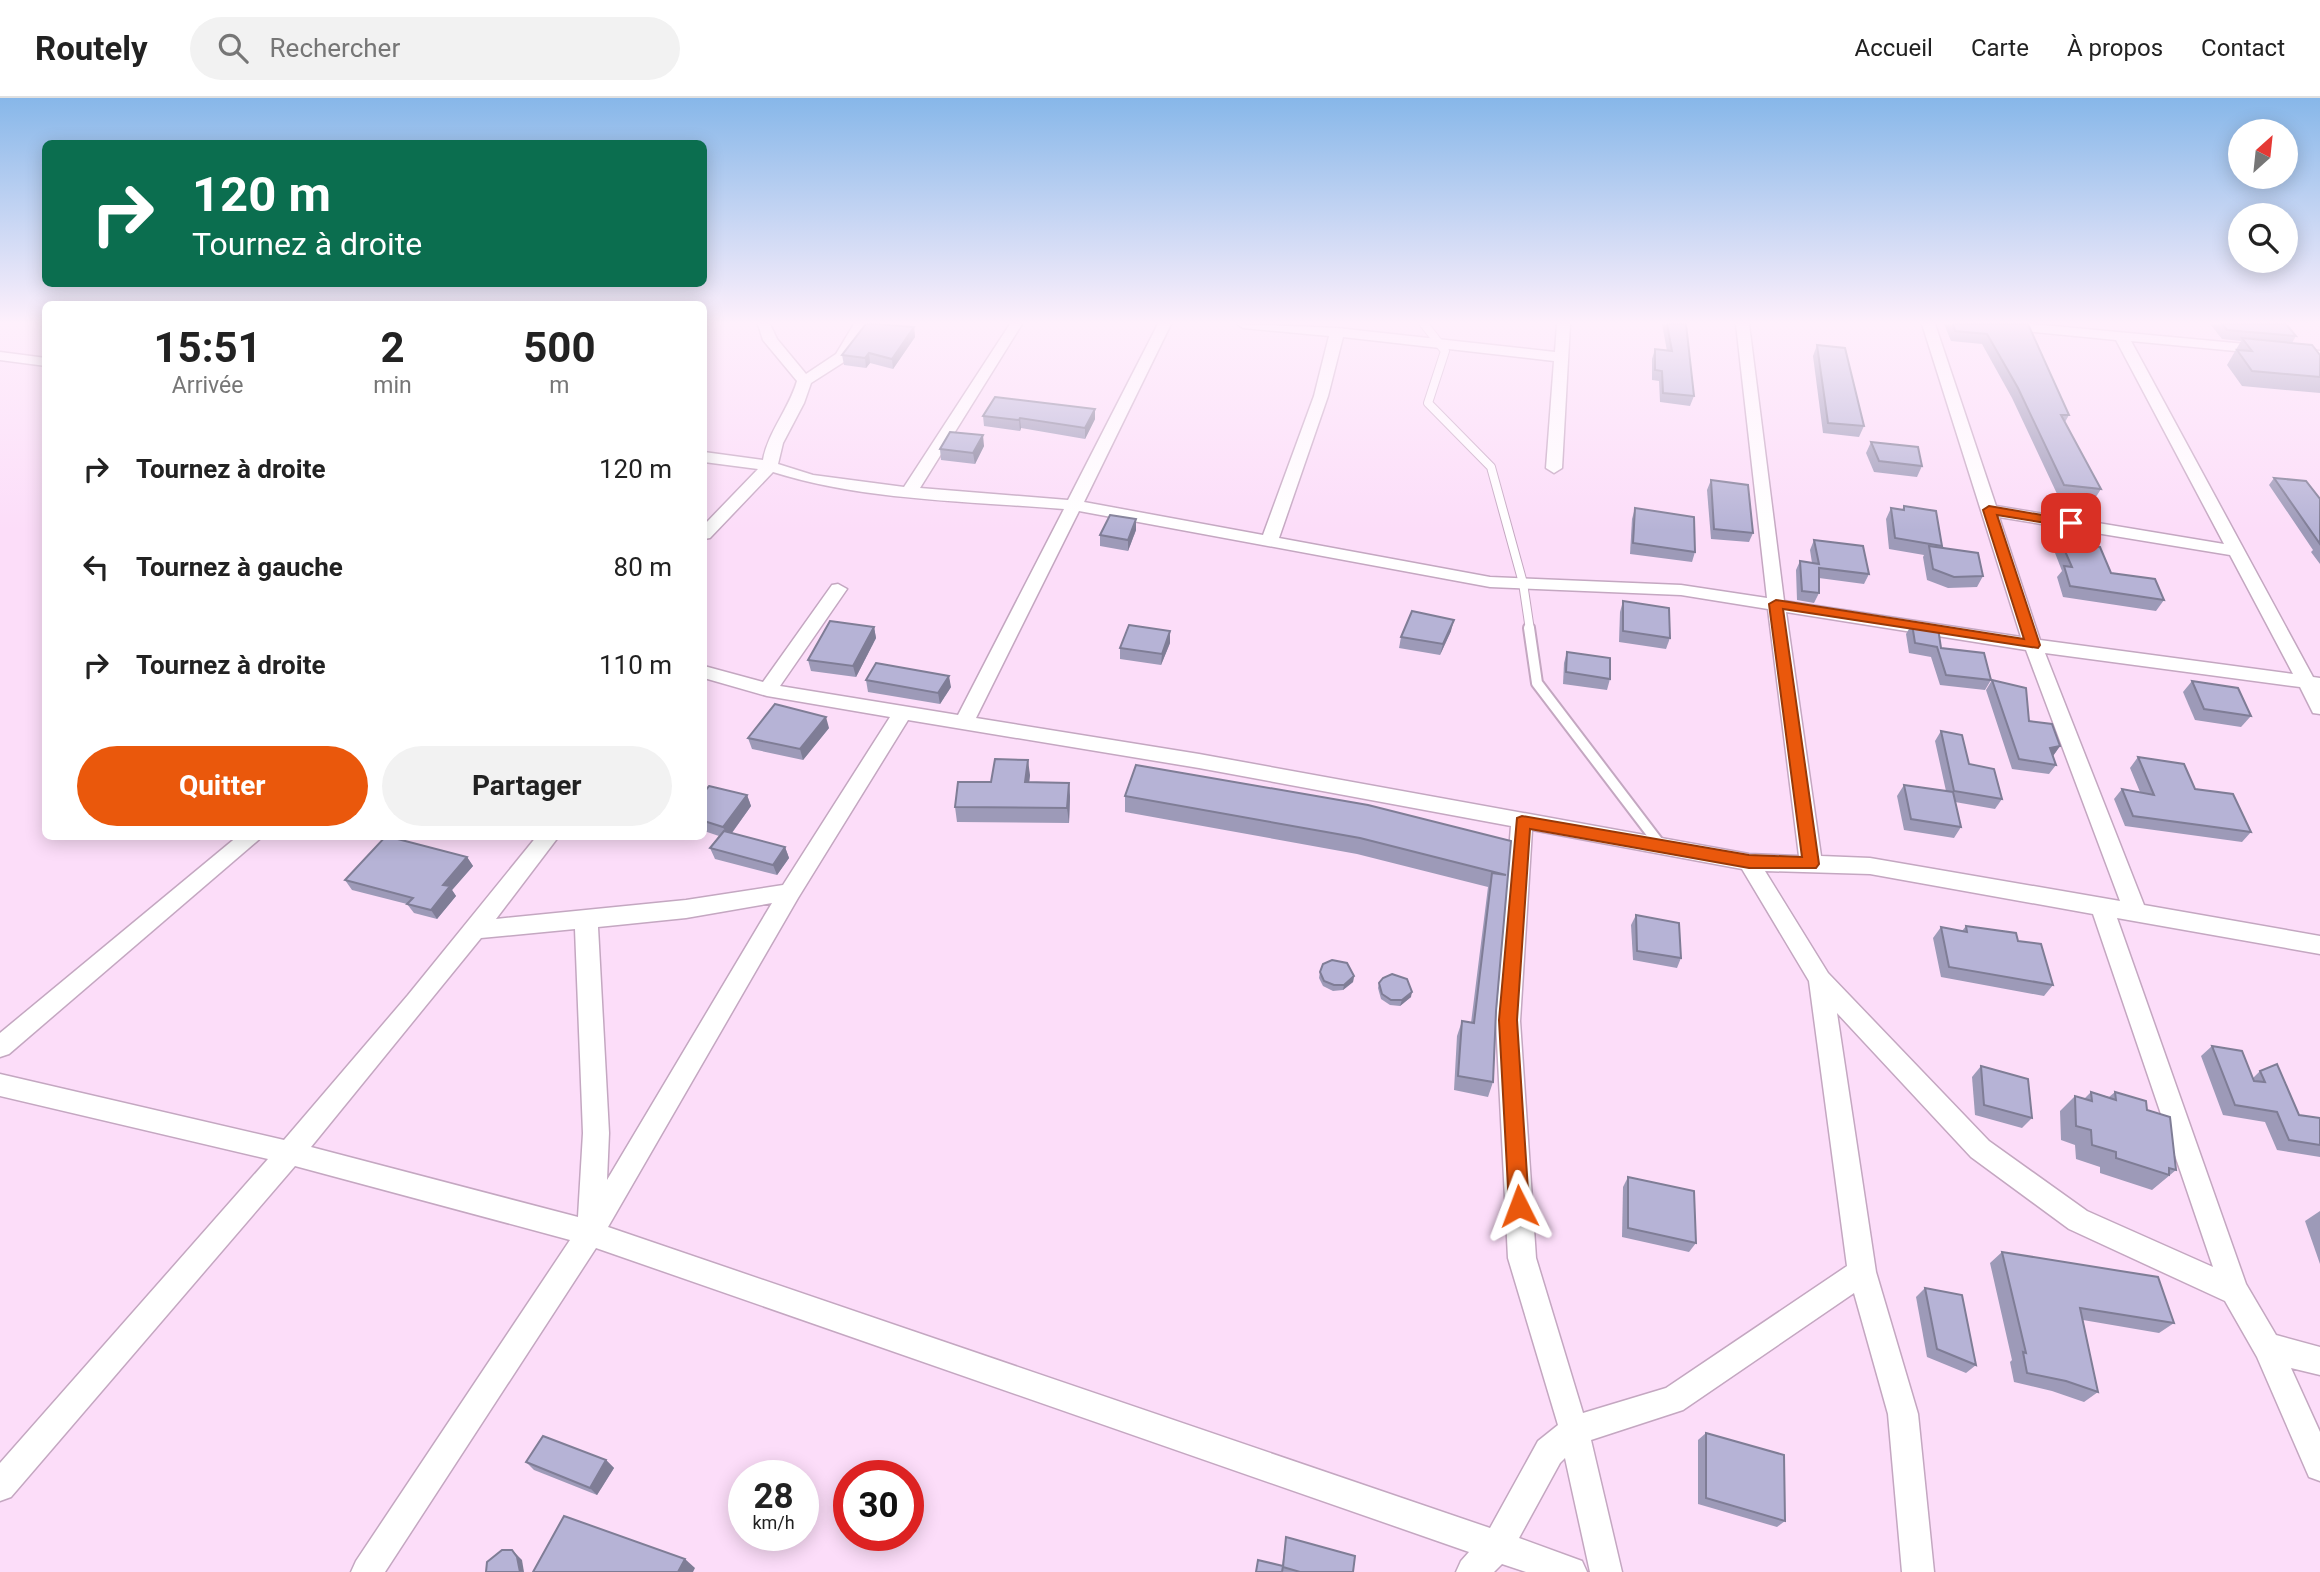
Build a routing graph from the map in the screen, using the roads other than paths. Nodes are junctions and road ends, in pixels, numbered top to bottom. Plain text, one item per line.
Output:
1 (802, 393) edge
2 (972, 393) edge
3 (1131, 393) edge
4 (1322, 393) edge
5 (1431, 393) edge
6 (1558, 393) edge
7 (1751, 393) edge
8 (1951, 393) edge
9 (2152, 393) edge
10 (707, 457) edge
11 (770, 466) junction
12 (1554, 468) dead end
13 (909, 492) junction
14 (1075, 505) junction
15 (1989, 510) junction
16 (707, 531) edge
17 (1269, 541) junction
18 (2237, 551) junction
19 (1523, 583) junction
20 (838, 589) dead end
21 (1776, 604) junction
22 (2033, 645) junction
23 (707, 673) edge
24 (2314, 683) edge
25 (767, 690) junction
26 (2320, 708) edge
27 (903, 712) junction
28 (964, 723) junction
29 (1522, 822) junction
30 (248, 840) edge
31 (546, 840) edge
32 (1661, 846) junction
33 (1749, 862) junction
34 (1811, 864) junction
35 (790, 892) junction
36 (2102, 908) junction
37 (2136, 914) junction
38 (586, 919) junction
39 (476, 930) junction
40 (2320, 944) edge
41 (1820, 980) junction
42 (0, 1047) edge
43 (0, 1085) edge
44 (291, 1153) junction
45 (590, 1233) junction
46 (1862, 1272) junction
47 (2235, 1291) junction
48 (2267, 1347) junction
49 (2320, 1361) edge
50 (1574, 1431) junction
51 (2320, 1466) edge
52 (0, 1486) edge
53 (1497, 1547) junction
54 (368, 1572) edge
55 (1472, 1572) edge
56 (1571, 1572) edge
57 (1606, 1572) edge
58 (1918, 1572) edge

1 - 11 street
2 - 13 street
3 - 14 street
4 - 17 street
5 - 19 lane
6 - 12 street
7 - 21 street
8 - 15 street
9 - 18 street
10 - 11 street
11 - 13 street
11 - 16 street
13 - 14 street
14 - 17 street
14 - 28 street
15 - 18 street
15 - 22 street
17 - 19 street
18 - 24 street
19 - 21 street
19 - 32 lane
20 - 25 street
21 - 22 street
21 - 34 street
22 - 24 street
22 - 37 street
23 - 25 street
24 - 26 street
25 - 27 street
27 - 28 street
27 - 35 street
28 - 29 street
29 - 32 street
29 - 50 street
30 - 42 street
31 - 39 street
32 - 33 street
33 - 34 street
33 - 41 street
34 - 36 street
35 - 38 street
35 - 45 street
36 - 37 street
36 - 47 street
37 - 40 street
38 - 39 street
38 - 45 street
39 - 44 street
41 - 46 street
41 - 47 street
43 - 44 street
44 - 45 street
44 - 52 street
45 - 53 street
45 - 54 street
46 - 50 street
46 - 58 street
47 - 48 street
48 - 49 street
48 - 51 street
50 - 53 street
50 - 57 street
53 - 55 street
53 - 56 street

